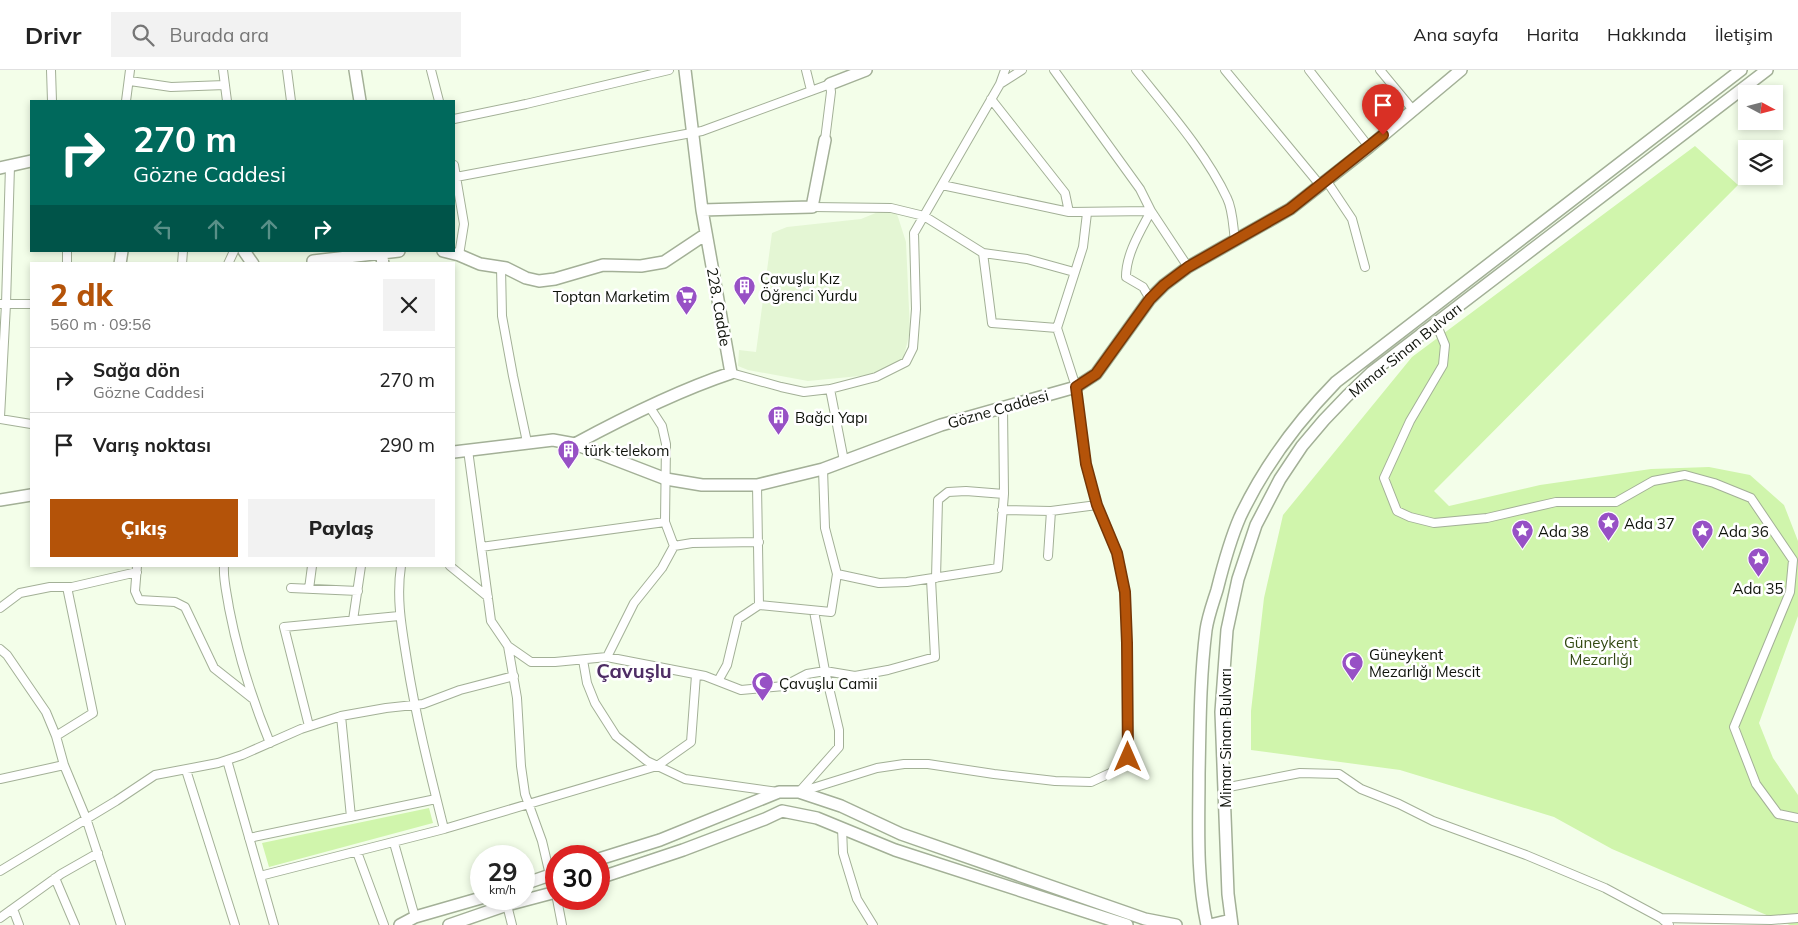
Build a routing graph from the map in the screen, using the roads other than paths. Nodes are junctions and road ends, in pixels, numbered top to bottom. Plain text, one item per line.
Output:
1 (51, 70) edge
2 (130, 70) edge
3 (223, 70) edge
4 (287, 70) edge
5 (355, 70) edge
6 (431, 70) edge
7 (669, 70) edge
8 (685, 70) edge
9 (806, 70) edge
10 (866, 70) edge
11 (1005, 70) edge
12 (1022, 70) edge
13 (1054, 70) edge
14 (1136, 70) edge
15 (1225, 70) edge
16 (1309, 70) edge
17 (1380, 70) edge
18 (1741, 70) edge
19 (1767, 70) edge
20 (1457, 71) edge
21 (130, 82) junction
22 (830, 84) junction
23 (1000, 84) junction
24 (225, 85) junction
25 (811, 90) junction
26 (991, 99) junction
27 (52, 100) edge
28 (126, 100) edge
29 (227, 100) edge
30 (291, 100) edge
31 (360, 100) edge
32 (439, 100) edge
33 (1413, 110) junction
34 (455, 119) edge
35 (692, 132) junction
36 (825, 140) joint
37 (1369, 147) junction
38 (30, 161) edge
39 (5, 167) edge
40 (455, 171) edge
41 (456, 177) junction
42 (1323, 182) junction
43 (942, 185) junction
44 (812, 207) junction
45 (702, 210) junction
46 (1151, 211) junction
47 (1069, 212) junction
48 (1087, 213) junction
49 (924, 216) junction
50 (706, 234) junction
51 (1235, 240) junction
52 (4, 250) edge
53 (396, 252) edge
54 (447, 252) edge
55 (983, 253) junction
56 (459, 255) junction
57 (382, 256) edge
58 (312, 259) edge
59 (501, 267) junction
60 (1188, 267) junction
61 (1365, 267) dead end
62 (1074, 272) junction
63 (1150, 299) junction
64 (3, 304) edge
65 (30, 304) edge
66 (1436, 323) junction
67 (1057, 328) junction
68 (731, 373) junction
69 (1076, 387) junction
70 (830, 389) junction
71 (649, 406) junction
72 (1002, 408) junction
73 (0, 418) edge
74 (30, 424) edge
75 (527, 442) junction
76 (575, 444) junction
77 (468, 450) junction
78 (455, 452) edge
79 (844, 461) junction
80 (823, 469) junction
81 (666, 479) junction
82 (757, 485) junction
83 (1004, 494) junction
84 (30, 495) edge
85 (0, 500) edge
86 (1097, 505) junction
87 (1002, 510) junction
88 (1051, 511) junction
89 (665, 522) junction
90 (759, 542) junction
91 (674, 546) junction
92 (481, 547) junction
93 (1048, 556) dead end
94 (224, 567) edge
95 (312, 567) edge
96 (361, 567) edge
97 (401, 567) edge
98 (451, 567) edge
99 (137, 569) edge
100 (838, 574) junction
101 (934, 578) junction
102 (67, 587) junction
103 (292, 588) dead end
104 (310, 589) junction
105 (358, 591) junction
106 (488, 597) junction
107 (759, 605) junction
108 (0, 608) edge
109 (814, 611) junction
110 (399, 616) junction
111 (353, 620) junction
112 (508, 646) junction
113 (0, 649) edge
114 (607, 658) junction
115 (582, 660) junction
116 (825, 671) junction
117 (696, 675) junction
118 (514, 676) junction
119 (718, 681) junction
120 (252, 698) junction
121 (414, 705) junction
122 (341, 716) junction
123 (309, 726) junction
124 (56, 736) junction
125 (270, 742) junction
126 (226, 760) junction
127 (64, 765) junction
128 (657, 766) junction
129 (186, 770) junction
130 (0, 779) edge
131 (1224, 788) junction
132 (779, 792) junction
133 (798, 792) junction
134 (436, 798) junction
135 (529, 805) junction
136 (351, 816) junction
137 (86, 818) junction
138 (1798, 818) edge
139 (842, 828) junction
140 (444, 829) junction
141 (249, 838) junction
142 (394, 843) junction
143 (545, 850) edge
144 (357, 852) junction
145 (98, 853) junction
146 (610, 856) edge
147 (0, 871) edge
148 (610, 874) edge
149 (260, 876) junction
150 (55, 878) junction
151 (470, 901) edge
152 (13, 909) junction
153 (493, 910) edge
154 (508, 910) edge
155 (559, 910) edge
156 (416, 917) junction
157 (0, 918) edge
158 (1661, 918) junction
159 (1798, 918) edge
160 (1770, 922) edge
161 (1232, 923) edge
162 (455, 924) edge
163 (19, 925) edge
164 (76, 925) edge
165 (121, 925) edge
166 (235, 925) edge
167 (274, 925) edge
168 (384, 925) edge
169 (400, 925) edge
170 (512, 925) edge
171 (562, 925) edge
172 (873, 925) edge
173 (1126, 925) edge
174 (1176, 925) edge
175 (1206, 925) edge
176 (1210, 925) edge
177 (1669, 925) edge

1 - 27 street
2 - 21 street
3 - 24 street
4 - 30 street
5 - 31 main road
6 - 32 street
7 - 34 street
8 - 35 main road, 228. Cadde
9 - 25 street
10 - 22 main road
11 - 23 street
12 - 23 street
13 - 46 street
14 - 51 street
15 - 42 street
16 - 37 street
17 - 33 street
18 - 175 main road, Mimar Sinan Bulvarı
19 - 66 main road, Mimar Sinan Bulvarı
20 - 33 main road, Gözne Caddesi
21 - 24 street
21 - 28 street
22 - 25 street
22 - 36 street
23 - 26 street
24 - 29 street
25 - 35 street
26 - 43 street
26 - 47 street
33 - 37 main road, Gözne Caddesi
35 - 41 street
35 - 45 main road, 228. Cadde
36 - 44 main road
37 - 42 main road, Gözne Caddesi
38 - 39 main road
39 - 52 street
40 - 41 street
41 - 56 street
42 - 51 main road, Gözne Caddesi
42 - 61 street
43 - 47 street
43 - 49 street
44 - 45 main road
44 - 49 street
45 - 50 main road, 228. Cadde
46 - 48 street
46 - 60 street
46 - 63 street
47 - 48 street
48 - 62 street
49 - 55 street
49 - 70 street
50 - 59 main road
50 - 68 main road, 228. Cadde
51 - 60 main road, Gözne Caddesi
52 - 64 street
53 - 57 main road
54 - 56 main road
55 - 62 street
55 - 67 street
56 - 59 main road
57 - 58 main road
59 - 75 street
60 - 63 main road, Gözne Caddesi
62 - 67 street
63 - 69 main road, Gözne Caddesi
64 - 65 street
64 - 73 street
66 - 131 main road, Mimar Sinan Bulvarı
66 - 138 street
67 - 69 street
68 - 70 street
68 - 71 main road
69 - 72 main road, Gözne Caddesi
69 - 86 street
70 - 79 street
71 - 76 main road
71 - 81 street
72 - 79 main road, Gözne Caddesi
72 - 83 street
73 - 74 street
75 - 76 main road, Gözne Caddesi
75 - 77 main road, Gözne Caddesi
76 - 81 main road, Gözne Caddesi
77 - 78 main road, Gözne Caddesi
77 - 92 street
79 - 80 main road, Gözne Caddesi
80 - 82 main road, Gözne Caddesi
80 - 100 street
81 - 82 main road, Gözne Caddesi
81 - 89 street
82 - 90 street
83 - 87 street
83 - 101 street
84 - 85 main road
86 - 88 street
86 - 133 street
87 - 88 street
87 - 101 street
88 - 93 street
89 - 91 street
89 - 92 street
90 - 91 street
90 - 107 street
91 - 114 street
92 - 106 street
94 - 120 street
95 - 104 street
96 - 105 street
97 - 110 street
98 - 106 street
99 - 102 street
99 - 120 street
100 - 101 street
100 - 109 street
101 - 116 street
102 - 108 street
102 - 124 street
103 - 104 street
104 - 105 street
105 - 111 street
106 - 112 street
107 - 109 street
107 - 119 street
109 - 116 street
110 - 111 street
110 - 121 street
111 - 123 street
112 - 115 street
112 - 118 street
113 - 124 street
114 - 115 street
114 - 117 street
115 - 128 street
116 - 119 street
116 - 133 street
117 - 119 street
117 - 128 street
118 - 121 street
118 - 135 street
120 - 125 street
121 - 122 street
121 - 134 street
122 - 123 street
122 - 136 street
123 - 125 street
124 - 127 street
125 - 126 street
126 - 129 street
126 - 141 street
127 - 130 street
127 - 137 street
128 - 132 street
128 - 135 street
129 - 137 street
129 - 166 street
131 - 158 street
131 - 161 main road, Mimar Sinan Bulvarı
132 - 133 main road
132 - 146 main road
133 - 174 main road
134 - 136 street
134 - 140 street
135 - 140 street
135 - 143 street
136 - 141 street
137 - 145 street
137 - 147 street
139 - 148 main road
139 - 172 street
139 - 173 main road
140 - 142 street
141 - 149 street
142 - 144 street
142 - 156 street
144 - 149 street
144 - 168 street
145 - 150 street
145 - 165 street
149 - 167 street
150 - 152 street
150 - 164 street
151 - 156 main road
152 - 157 street
152 - 163 street
153 - 162 main road
154 - 170 street
155 - 171 street
156 - 169 main road
158 - 160 street
158 - 177 street
159 - 160 street
161 - 176 main road

